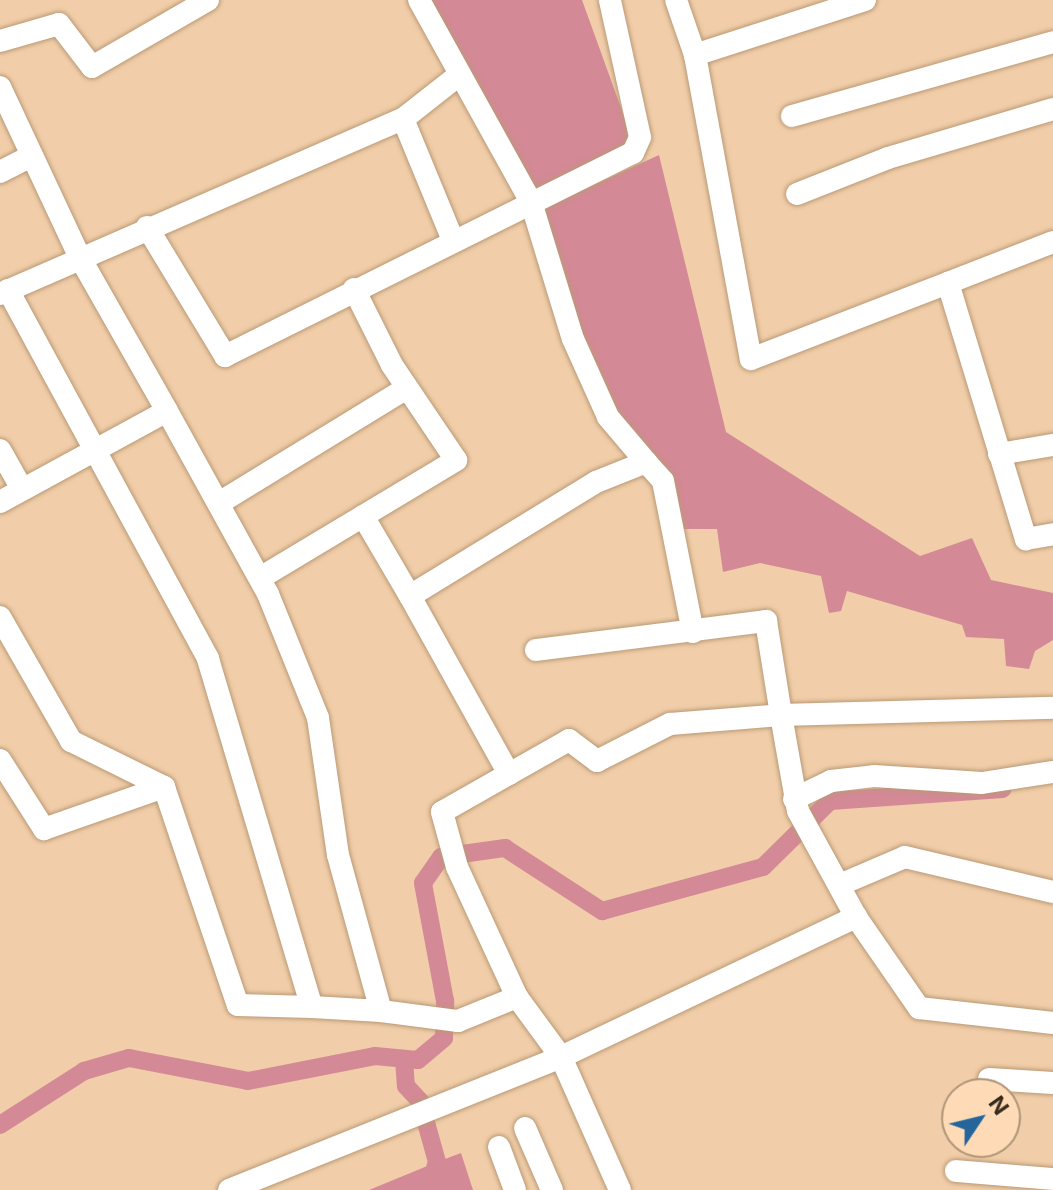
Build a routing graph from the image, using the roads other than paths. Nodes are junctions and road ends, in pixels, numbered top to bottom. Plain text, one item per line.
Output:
1 (208, 0) edge
2 (419, 0) edge
3 (610, 0) edge
4 (676, 0) edge
5 (865, 0) edge
6 (0, 41) edge
7 (1053, 42) edge
8 (695, 55) junction
9 (459, 75) junction
10 (0, 87) edge
11 (1053, 109) edge
12 (792, 116) dead end
13 (403, 119) junction
14 (32, 156) junction
15 (0, 172) edge
16 (797, 194) dead end
17 (534, 200) junction
18 (147, 227) junction
19 (452, 238) junction
20 (1053, 242) edge
21 (79, 256) junction
22 (948, 283) junction
23 (354, 289) junction
24 (4, 292) edge
25 (407, 388) junction
26 (167, 411) junction
27 (1053, 445) edge
28 (97, 448) junction
29 (0, 450) edge
30 (999, 454) junction
31 (646, 462) junction
32 (22, 489) junction
33 (0, 502) edge
34 (219, 503) junction
35 (363, 516) junction
36 (1053, 534) edge
37 (260, 578) junction
38 (410, 596) junction
39 (0, 617) edge
40 (693, 632) junction
41 (536, 650) dead end
42 (1053, 708) edge
43 (781, 715) junction
44 (0, 760) edge
45 (1053, 772) edge
46 (509, 774) junction
47 (164, 787) junction
48 (800, 812) junction
49 (844, 883) junction
50 (1053, 892) edge
51 (856, 917) junction
52 (517, 997) junction
53 (312, 1007) junction
54 (381, 1011) junction
55 (1053, 1023) edge
56 (561, 1057) junction
57 (1021, 1081) edge
58 (1053, 1083) edge
59 (525, 1128) dead end
60 (499, 1147) dead end
61 (956, 1171) dead end
62 (1053, 1179) edge
63 (229, 1190) edge
64 (515, 1190) edge
65 (552, 1190) edge
66 (620, 1190) edge

1 - 6 street
2 - 9 street
3 - 17 street
4 - 8 street
5 - 8 street
7 - 12 street
8 - 22 street
9 - 13 street
9 - 17 street
10 - 14 street
11 - 16 street
13 - 18 street
13 - 19 street
14 - 15 street
14 - 21 street
17 - 19 street
17 - 31 street
18 - 21 street
18 - 23 street
19 - 23 street
20 - 22 street
21 - 24 street
21 - 26 street
22 - 30 street
23 - 25 street
24 - 28 street
25 - 34 street
25 - 35 street
26 - 28 street
26 - 34 street
27 - 30 street
28 - 32 street
28 - 53 street
29 - 32 street
30 - 36 street
31 - 38 street
31 - 40 street
32 - 33 street
34 - 37 street
35 - 37 street
35 - 38 street
37 - 54 street
38 - 46 street
39 - 47 street
40 - 41 street
40 - 43 street
42 - 43 street
43 - 46 street
43 - 48 street
44 - 47 street
45 - 48 street
46 - 52 street
47 - 53 street
48 - 49 street
49 - 50 street
49 - 51 street
51 - 55 street
51 - 56 street
52 - 54 street
52 - 56 street
53 - 54 street
56 - 63 street
56 - 66 street
57 - 58 street
59 - 65 street
60 - 64 street
61 - 62 street

